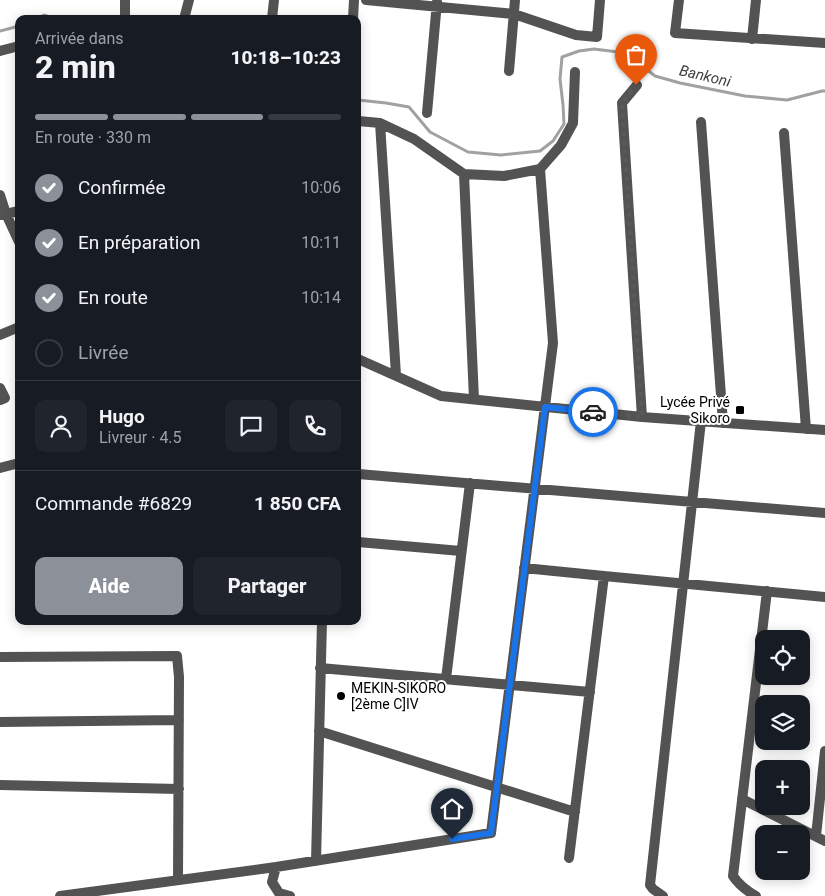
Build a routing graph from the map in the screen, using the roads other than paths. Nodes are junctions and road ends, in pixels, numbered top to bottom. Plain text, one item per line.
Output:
1 (125, 0) edge
2 (189, 0) edge
3 (274, 0) edge
4 (354, 0) edge
5 (366, 0) edge
6 (516, 0) edge
7 (600, 0) edge
8 (679, 0) edge
9 (756, 0) edge
10 (437, 3) edge
11 (514, 14) junction
12 (125, 15) edge
13 (185, 15) edge
14 (272, 15) edge
15 (353, 15) edge
16 (752, 39) junction
17 (825, 43) edge
18 (15, 47) edge
19 (0, 51) edge
20 (509, 71) dead end
21 (575, 72) dead end
22 (636, 85) dead end
23 (427, 113) dead end
24 (361, 121) edge
25 (701, 122) dead end
26 (380, 123) junction
27 (784, 133) dead end
28 (540, 168) junction
29 (464, 174) junction
30 (0, 195) edge
31 (3, 214) edge
32 (15, 235) edge
33 (15, 329) edge
34 (0, 335) edge
35 (361, 360) edge
36 (396, 375) junction
37 (0, 388) edge
38 (0, 400) edge
39 (474, 400) junction
40 (545, 407) junction
41 (642, 417) junction
42 (701, 421) junction
43 (723, 423) junction
44 (806, 429) junction
45 (825, 430) edge
46 (15, 464) edge
47 (0, 468) edge
48 (361, 474) edge
49 (470, 483) junction
50 (534, 488) junction
51 (693, 501) junction
52 (825, 513) edge
53 (361, 542) edge
54 (462, 552) junction
55 (524, 568) junction
56 (604, 576) junction
57 (684, 584) junction
58 (767, 592) junction
59 (825, 597) edge
60 (322, 625) edge
61 (0, 657) edge
62 (320, 668) junction
63 (446, 679) junction
64 (510, 685) junction
65 (590, 692) junction
66 (179, 720) junction
67 (0, 722) edge
68 (319, 731) junction
69 (825, 751) edge
70 (0, 785) edge
71 (497, 787) junction
72 (179, 789) junction
73 (742, 799) junction
74 (575, 812) junction
75 (820, 839) edge
76 (569, 858) dead end
77 (316, 861) junction
78 (276, 867) junction
79 (178, 880) junction
80 (60, 896) edge
81 (290, 896) edge
82 (663, 896) edge
83 (756, 896) edge

1 - 12 street
2 - 13 street
3 - 14 street
4 - 15 street
5 - 10 street
6 - 11 street
7 - 11 street
8 - 16 street
9 - 16 street
10 - 11 street
10 - 23 street
11 - 20 street
16 - 17 street
18 - 19 street
21 - 28 street
22 - 41 street
24 - 26 street
25 - 43 street
26 - 29 street
26 - 36 street
27 - 44 street
28 - 29 street
28 - 40 street
29 - 39 street
30 - 31 street
31 - 32 street
33 - 34 street
35 - 36 street
36 - 39 street
37 - 38 street
39 - 40 street
40 - 41 street
40 - 50 street
41 - 42 street
42 - 43 street
42 - 51 street
43 - 44 street
44 - 45 street
46 - 47 street
48 - 49 street
49 - 50 street
49 - 54 street
50 - 51 street
50 - 55 street
51 - 52 street
51 - 57 street
53 - 54 street
54 - 63 street
55 - 56 street
55 - 64 street
56 - 57 street
56 - 65 street
57 - 58 street
57 - 82 street
58 - 59 street
58 - 73 street
60 - 62 street
61 - 66 street
62 - 63 street
62 - 68 street
63 - 64 street
64 - 65 street
64 - 71 street
65 - 74 street
66 - 67 street
66 - 72 street
68 - 71 street
68 - 77 street
69 - 75 street
70 - 72 street
71 - 74 street
71 - 77 street
72 - 79 street
73 - 75 street
73 - 83 street
74 - 76 street
77 - 78 street
78 - 79 street
78 - 81 street
79 - 80 street

